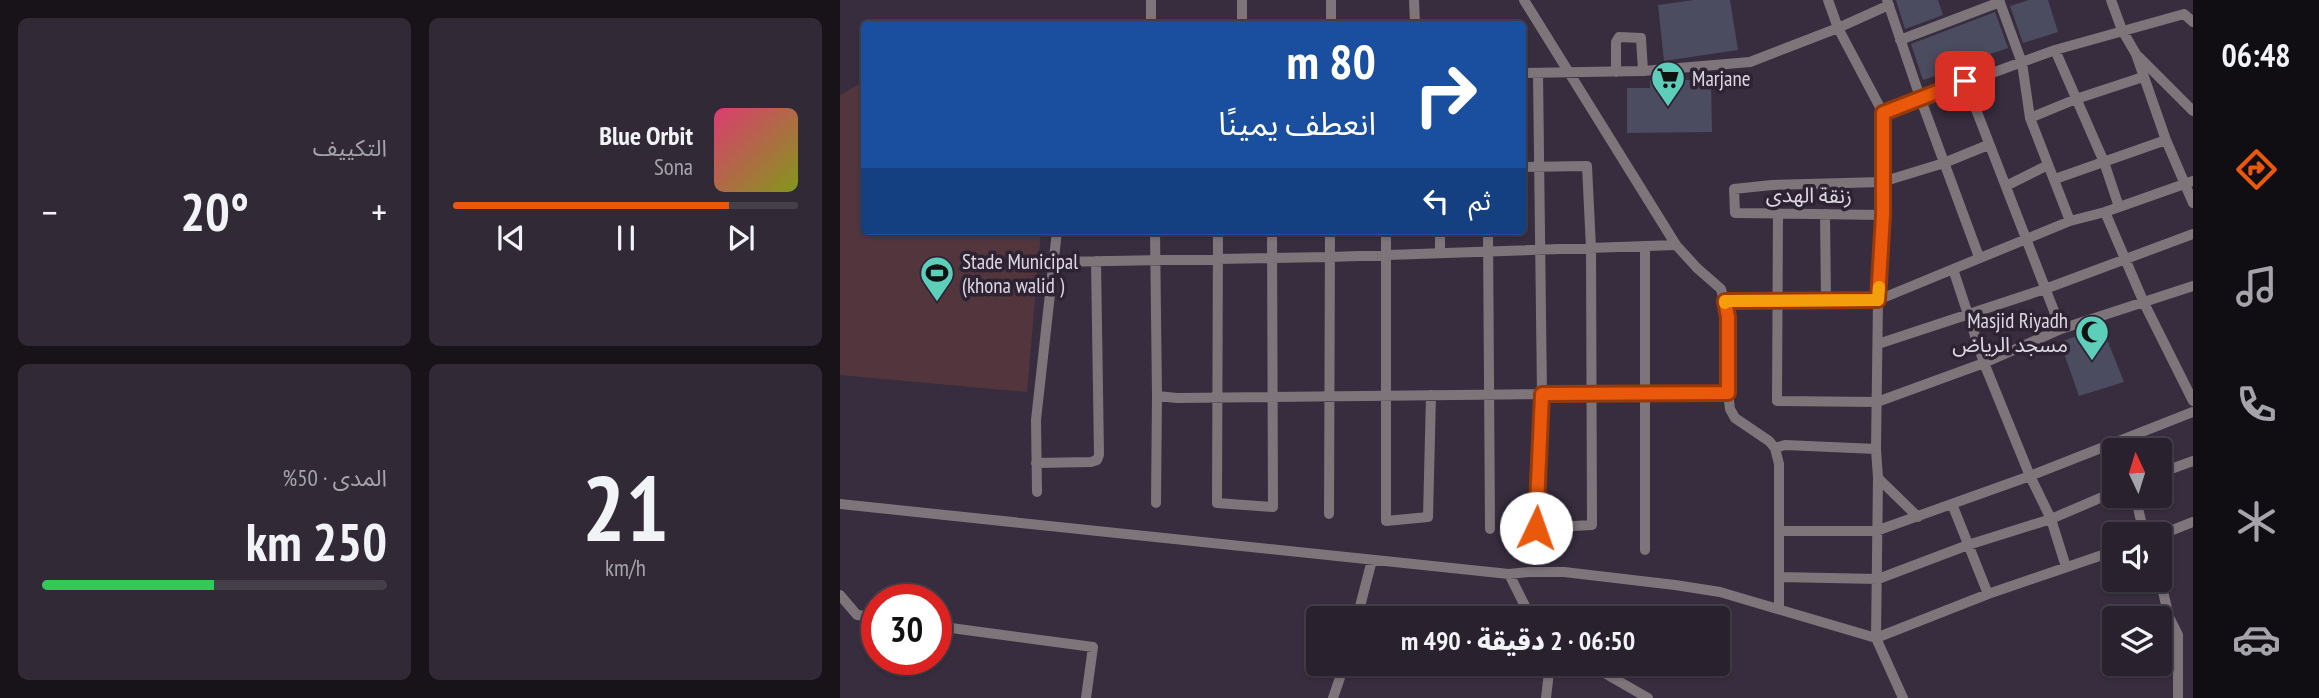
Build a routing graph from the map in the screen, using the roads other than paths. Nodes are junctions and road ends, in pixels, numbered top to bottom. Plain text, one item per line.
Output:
1 (1151, 0) edge
2 (1242, 0) edge
3 (1331, 0) edge
4 (1414, 0) edge
5 (1524, 0) edge
6 (1828, 0) edge
7 (2111, 0) edge
8 (1999, 1) edge
9 (1888, 3) edge
10 (1151, 21) edge
11 (1242, 21) edge
12 (1331, 21) edge
13 (1415, 21) edge
14 (2193, 22) edge
15 (1839, 28) junction
16 (2122, 30) junction
17 (1900, 40) junction
18 (2055, 50) junction
19 (2136, 54) junction
20 (2022, 63) junction
21 (1643, 71) junction
22 (1616, 72) junction
23 (1526, 73) edge
24 (1538, 73) junction
25 (1570, 73) junction
26 (2143, 77) junction
27 (1965, 81) junction
28 (2076, 99) junction
29 (1921, 100) junction
30 (2191, 104) edge
31 (1883, 113) junction
32 (2030, 118) junction
33 (2166, 140) junction
34 (1988, 145) junction
35 (2104, 162) junction
36 (1944, 163) junction
37 (2048, 165) junction
38 (1539, 166) junction
39 (1526, 167) edge
40 (2055, 179) junction
41 (1882, 182) junction
42 (2189, 183) edge
43 (2006, 186) junction
44 (2193, 203) edge
45 (2119, 207) junction
46 (2105, 212) junction
47 (1779, 214) junction
48 (1825, 214) junction
49 (1883, 215) junction
50 (2070, 221) junction
51 (2193, 234) edge
52 (1057, 235) edge
53 (1155, 235) edge
54 (1218, 235) edge
55 (1272, 235) edge
56 (1330, 235) edge
57 (1386, 235) edge
58 (1440, 235) edge
59 (1488, 235) edge
60 (2025, 239) junction
61 (1676, 245) junction
62 (1645, 246) junction
63 (1591, 248) junction
64 (1540, 250) junction
65 (1488, 251) junction
66 (1440, 253) junction
67 (1387, 255) junction
68 (1272, 257) junction
69 (1330, 257) junction
70 (1979, 257) junction
71 (1218, 258) junction
72 (2125, 258) junction
73 (1156, 260) junction
74 (1096, 261) junction
75 (1054, 262) junction
76 (1953, 269) junction
77 (2193, 286) edge
78 (2045, 289) junction
79 (1878, 300) junction
80 (1725, 301) junction
81 (1778, 301) junction
82 (1826, 301) junction
83 (2144, 303) junction
84 (1968, 314) junction
85 (2061, 329) junction
86 (1878, 344) junction
87 (1984, 363) junction
88 (1645, 393) junction
89 (1728, 393) junction
90 (1542, 394) junction
91 (1591, 394) junction
92 (1431, 395) junction
93 (1489, 395) junction
94 (1157, 396) junction
95 (1329, 396) junction
96 (1386, 396) junction
97 (1218, 397) junction
98 (1273, 397) junction
99 (2193, 401) edge
100 (1877, 402) junction
101 (2193, 412) edge
102 (2135, 438) edge
103 (1775, 447) junction
104 (1876, 449) junction
105 (2102, 451) edge
106 (2193, 461) edge
107 (1036, 463) junction
108 (2172, 469) edge
109 (2030, 476) junction
110 (1878, 478) junction
111 (1037, 492) dead end
112 (2102, 497) edge
113 (1156, 503) dead end
114 (1952, 504) junction
115 (840, 505) edge
116 (1329, 514) dead end
117 (1919, 517) junction
118 (2051, 519) junction
119 (2193, 522) edge
120 (1490, 529) dead end
121 (2172, 530) edge
122 (1779, 531) junction
123 (1876, 531) junction
124 (1968, 545) junction
125 (1645, 550) dead end
126 (2102, 555) edge
127 (1372, 560) junction
128 (2066, 567) junction
129 (1509, 574) junction
130 (1779, 577) junction
131 (1878, 579) junction
132 (2163, 592) edge
133 (1988, 594) junction
134 (840, 595) edge
135 (1360, 606) edge
136 (1525, 606) edge
137 (1779, 608) junction
138 (840, 613) edge
139 (857, 615) junction
140 (861, 615) edge
141 (952, 628) edge
142 (1876, 638) junction
143 (1341, 676) edge
144 (1549, 676) edge
145 (1610, 676) edge
146 (1086, 698) edge
147 (1333, 698) edge
148 (1546, 698) edge
149 (1648, 698) edge
150 (1903, 698) edge
151 (2178, 698) edge

1 - 10 street
2 - 11 street
3 - 12 street
4 - 13 street
5 - 25 street
6 - 15 street
7 - 16 street
8 - 17 street
8 - 20 street
9 - 15 street
9 - 17 street
14 - 16 street
15 - 21 street
15 - 31 street
16 - 18 street
16 - 19 street
17 - 29 street
18 - 20 street
18 - 28 street
19 - 26 street
19 - 30 street
20 - 27 street
20 - 32 street
21 - 22 street
21 - 22 street
22 - 25 street
23 - 24 street
24 - 25 street
24 - 38 street
25 - 61 street
26 - 28 street
26 - 33 street
27 - 29 street
27 - 34 street
28 - 32 street
28 - 35 street
29 - 31 street
29 - 36 street
31 - 41 street
32 - 37 street
33 - 35 street
33 - 42 street
34 - 36 street
34 - 43 street
35 - 40 street
35 - 45 street
36 - 41 street
36 - 70 street
37 - 40 street
37 - 43 street
38 - 39 street
38 - 63 street
38 - 64 street
40 - 50 street
41 - 47 street, زنقة الهدى
41 - 49 street
42 - 44 street
42 - 45 street
43 - 60 street
45 - 46 street
46 - 50 street
46 - 72 street
47 - 48 street, زنقة الهدى
47 - 81 street
48 - 49 street, زنقة الهدى
48 - 82 street
49 - 79 street
50 - 60 street
51 - 72 street
52 - 75 street
53 - 73 street
54 - 71 street
55 - 68 street
56 - 69 street
57 - 67 street
58 - 66 street
59 - 65 street
60 - 70 street
60 - 78 street
61 - 62 street
61 - 80 street
62 - 63 street
62 - 88 street
63 - 64 street
63 - 91 street
64 - 65 street
64 - 90 street
65 - 66 street
65 - 93 street
66 - 67 street
67 - 69 street
67 - 96 street
68 - 69 street
68 - 71 street
68 - 98 street
69 - 95 street
70 - 76 street
71 - 73 street
71 - 97 street
72 - 78 street
72 - 83 street
73 - 74 street
73 - 94 street
74 - 75 street
74 - 107 street
75 - 107 street
76 - 79 street
76 - 84 street
77 - 83 street
78 - 84 street
78 - 85 street
79 - 82 street
79 - 86 street
80 - 81 street
80 - 89 street
81 - 82 street
81 - 100 street
83 - 85 street
83 - 99 street
84 - 86 street
84 - 87 street
85 - 87 street
86 - 100 street
87 - 100 street
87 - 109 street
88 - 89 street
88 - 91 street
88 - 125 street
89 - 103 street
90 - 91 street
90 - 91 street
90 - 93 street
92 - 93 street
92 - 96 street
92 - 96 street
93 - 120 street
94 - 97 street
94 - 113 street
95 - 96 street
95 - 98 street
95 - 116 street
97 - 98 street
97 - 98 street
100 - 104 street
101 - 102 street
103 - 104 street
103 - 122 street
104 - 110 street
105 - 109 street
106 - 108 street
107 - 111 street
109 - 114 street
109 - 118 street
110 - 117 street
110 - 123 street
112 - 118 street
114 - 117 street
114 - 124 street
115 - 127 street
117 - 123 street
118 - 124 street
118 - 128 street
119 - 121 street
122 - 123 street
122 - 130 street
123 - 131 street
124 - 131 street
124 - 133 street
126 - 128 street
127 - 129 street
127 - 135 street
128 - 133 street
129 - 136 street
129 - 137 street
130 - 131 street
130 - 137 street
131 - 142 street
132 - 151 street
133 - 142 street
134 - 139 street
137 - 142 street
138 - 139 street
139 - 140 street
141 - 146 street
142 - 150 street
143 - 147 street
144 - 148 street
145 - 149 street

